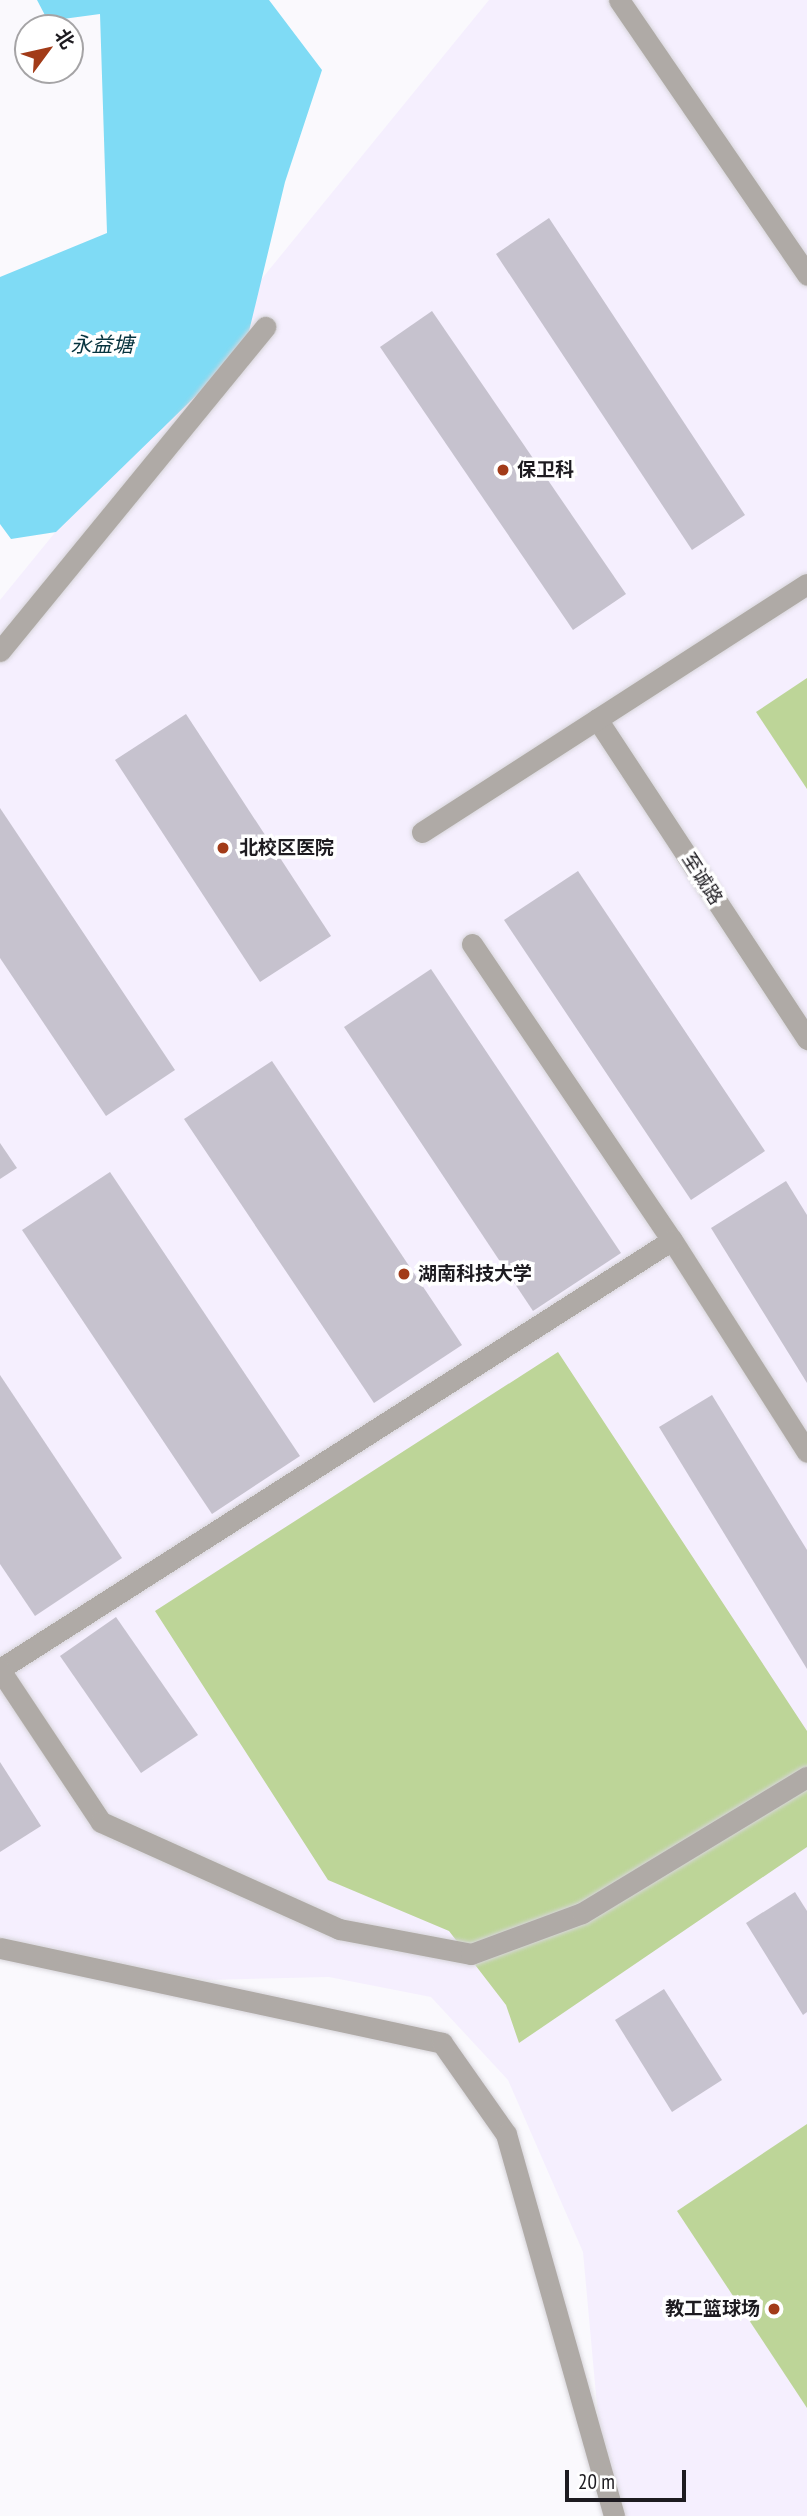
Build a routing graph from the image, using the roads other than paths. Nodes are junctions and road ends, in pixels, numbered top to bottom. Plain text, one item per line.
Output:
1 (619, 0) edge
2 (807, 275) edge
3 (265, 327) dead end
4 (807, 584) edge
5 (0, 651) edge
6 (597, 719) junction
7 (422, 832) dead end
8 (472, 943) dead end
9 (807, 1039) edge
10 (672, 1240) junction
11 (807, 1452) edge
12 (0, 1670) edge
13 (807, 1777) edge
14 (0, 1948) edge
15 (614, 2516) edge

1 - 2 street
3 - 5 street
4 - 6 street
6 - 7 street
6 - 9 street, 至诚路
8 - 10 street
10 - 11 street
10 - 12 street
12 - 13 street
14 - 15 street

